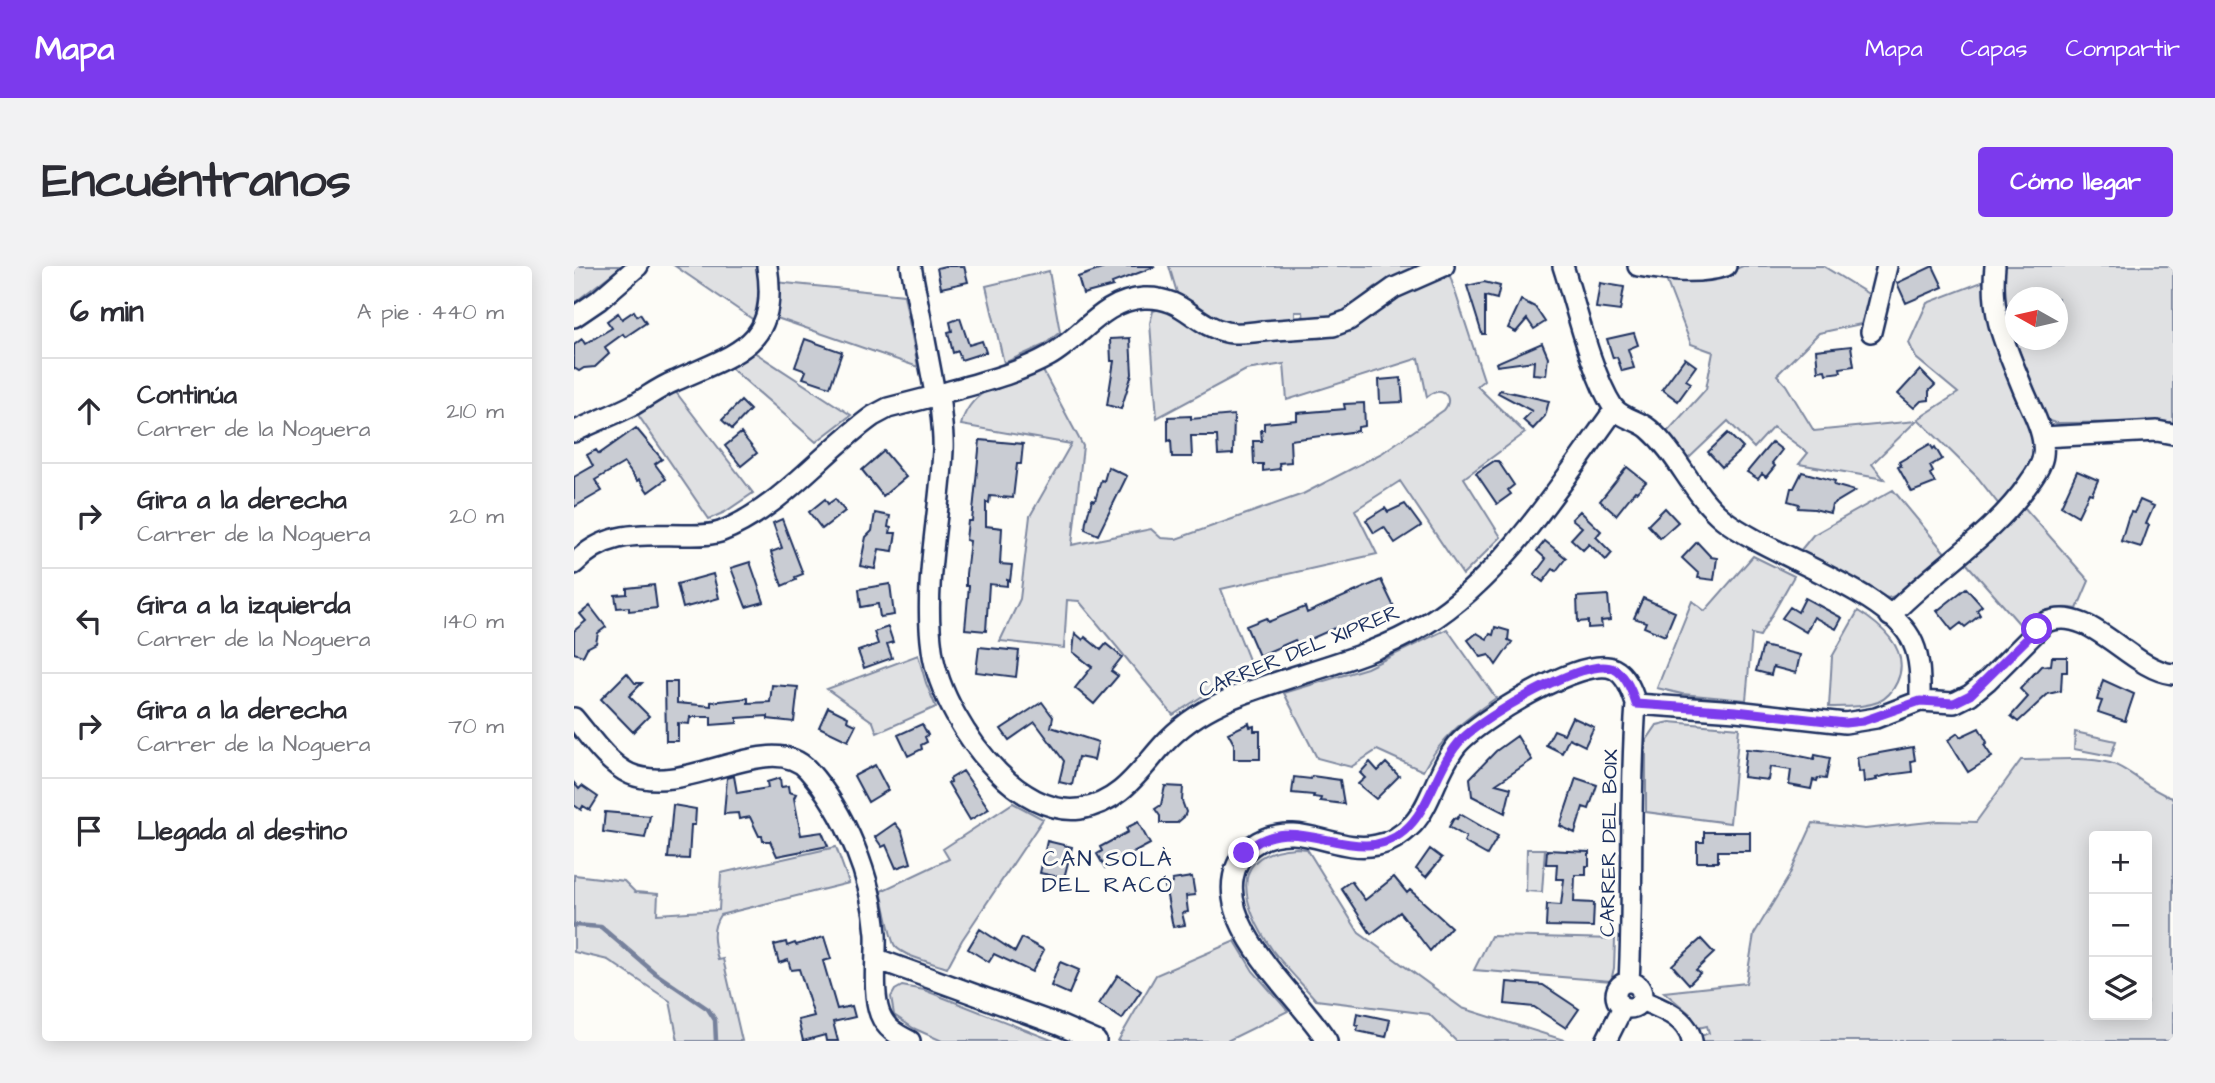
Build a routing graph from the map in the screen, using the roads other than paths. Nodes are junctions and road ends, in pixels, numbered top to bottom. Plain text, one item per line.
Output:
1 (638, 266) edge
2 (767, 266) edge
3 (911, 266) edge
4 (1444, 266) edge
5 (1563, 266) edge
6 (1638, 266) edge
7 (1726, 266) edge
8 (1886, 266) edge
9 (1996, 266) edge
10 (574, 317) edge
11 (1871, 332) dead end
12 (936, 396) junction
13 (1615, 409) junction
14 (574, 432) edge
15 (2173, 434) edge
16 (2042, 437) junction
17 (574, 564) edge
18 (1890, 616) junction
19 (2173, 674) edge
20 (1920, 701) junction
21 (1636, 704) junction
22 (574, 718) edge
23 (877, 959) junction
24 (1632, 1003) junction
25 (910, 1041) edge
26 (1096, 1041) edge
27 (1327, 1041) edge
28 (1606, 1041) edge
29 (1692, 1041) edge

1 - 10 street
2 - 14 street
3 - 12 street, CARRER DEL XIPRER
4 - 12 street
5 - 13 street
6 - 7 street
8 - 11 street
9 - 16 street
12 - 13 street, CARRER DEL XIPRER
12 - 17 street
13 - 18 street
15 - 16 street
16 - 18 street
18 - 20 street
19 - 20 street
20 - 21 street
21 - 24 street, CARRER DEL BOIX
21 - 27 street
22 - 23 street
23 - 25 street
23 - 26 street
24 - 28 street
24 - 29 street

